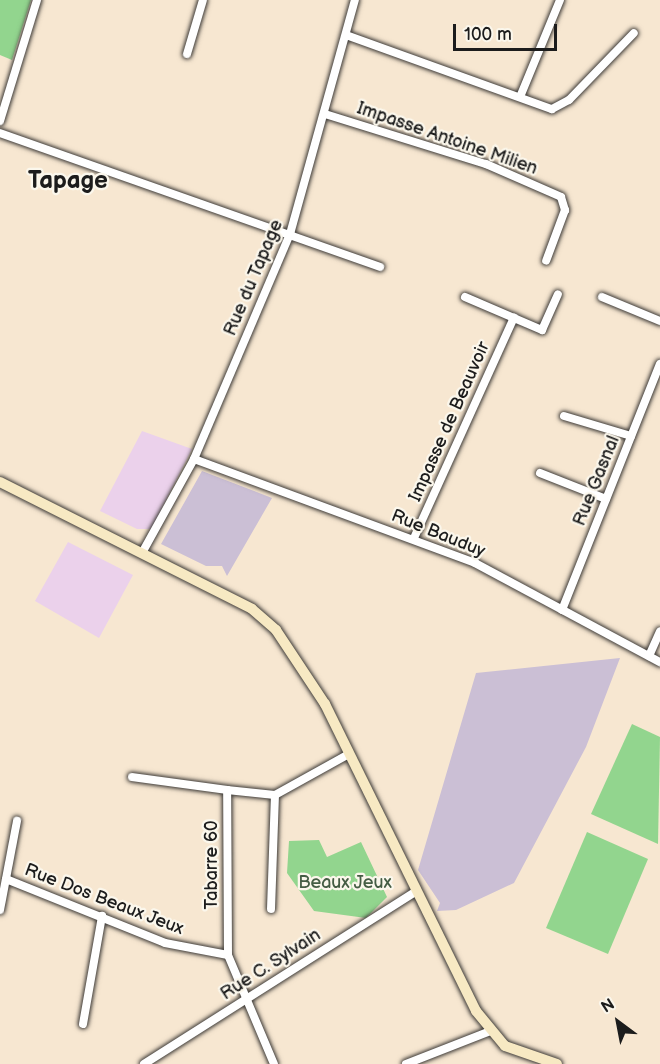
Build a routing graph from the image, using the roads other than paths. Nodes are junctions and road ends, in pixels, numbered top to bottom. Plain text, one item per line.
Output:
1 (38, 0) edge
2 (203, 0) edge
3 (355, 0) edge
4 (560, 0) edge
5 (634, 33) dead end
6 (346, 35) junction
7 (187, 54) dead end
8 (520, 97) junction
9 (325, 114) junction
10 (0, 121) edge
11 (0, 133) edge
12 (290, 234) junction
13 (546, 261) dead end
14 (380, 267) dead end
15 (558, 294) dead end
16 (465, 297) dead end
17 (602, 297) dead end
18 (514, 318) junction
19 (660, 321) edge
20 (660, 364) edge
21 (564, 416) dead end
22 (631, 436) junction
23 (194, 459) junction
24 (540, 473) dead end
25 (0, 482) edge
26 (606, 499) junction
27 (414, 538) junction
28 (142, 554) junction
29 (562, 610) junction
30 (660, 631) edge
31 (649, 656) junction
32 (660, 662) edge
33 (349, 754) junction
34 (132, 777) dead end
35 (227, 790) junction
36 (275, 795) junction
37 (16, 822) dead end
38 (6, 879) junction
39 (415, 892) junction
40 (271, 909) dead end
41 (0, 910) edge
42 (102, 916) junction
43 (228, 955) junction
44 (246, 998) junction
45 (83, 1024) dead end
46 (490, 1031) junction
47 (144, 1064) edge
48 (274, 1064) edge
49 (406, 1064) edge
50 (557, 1064) edge

1 - 10 street
2 - 7 street
3 - 6 street, Rue du Tapage
4 - 8 street
5 - 8 street
6 - 8 street
6 - 9 street, Rue du Tapage
9 - 12 street, Rue du Tapage
9 - 13 street, Impasse Antoine Milien
11 - 12 street
12 - 14 street
12 - 23 street, Rue du Tapage
15 - 18 street
16 - 18 street
17 - 19 street
18 - 27 street, Impasse de Beauvoir
20 - 22 street, Rue Gasnal
21 - 22 street
22 - 26 street, Rue Gasnal
23 - 27 street, Rue Bauduy
23 - 28 street, Rue du Tapage
24 - 26 street
25 - 28 main road
26 - 29 street, Rue Gasnal
27 - 29 street, Rue Bauduy
28 - 33 main road
29 - 31 street, Rue Bauduy
30 - 31 street
31 - 32 street, Rue Bauduy
33 - 36 street
33 - 39 main road
34 - 35 street
35 - 36 street
35 - 43 street, Tabarre 60
36 - 40 street
37 - 38 street
38 - 41 street
38 - 42 street, Rue Dos Beaux Jeux
39 - 44 street, Rue C. Sylvain
39 - 46 main road
42 - 43 street, Rue Dos Beaux Jeux
42 - 45 street
43 - 44 street, Tabarre 60
44 - 47 street, Rue C. Sylvain
44 - 48 street, Tabarre 60
46 - 49 street
46 - 50 main road

